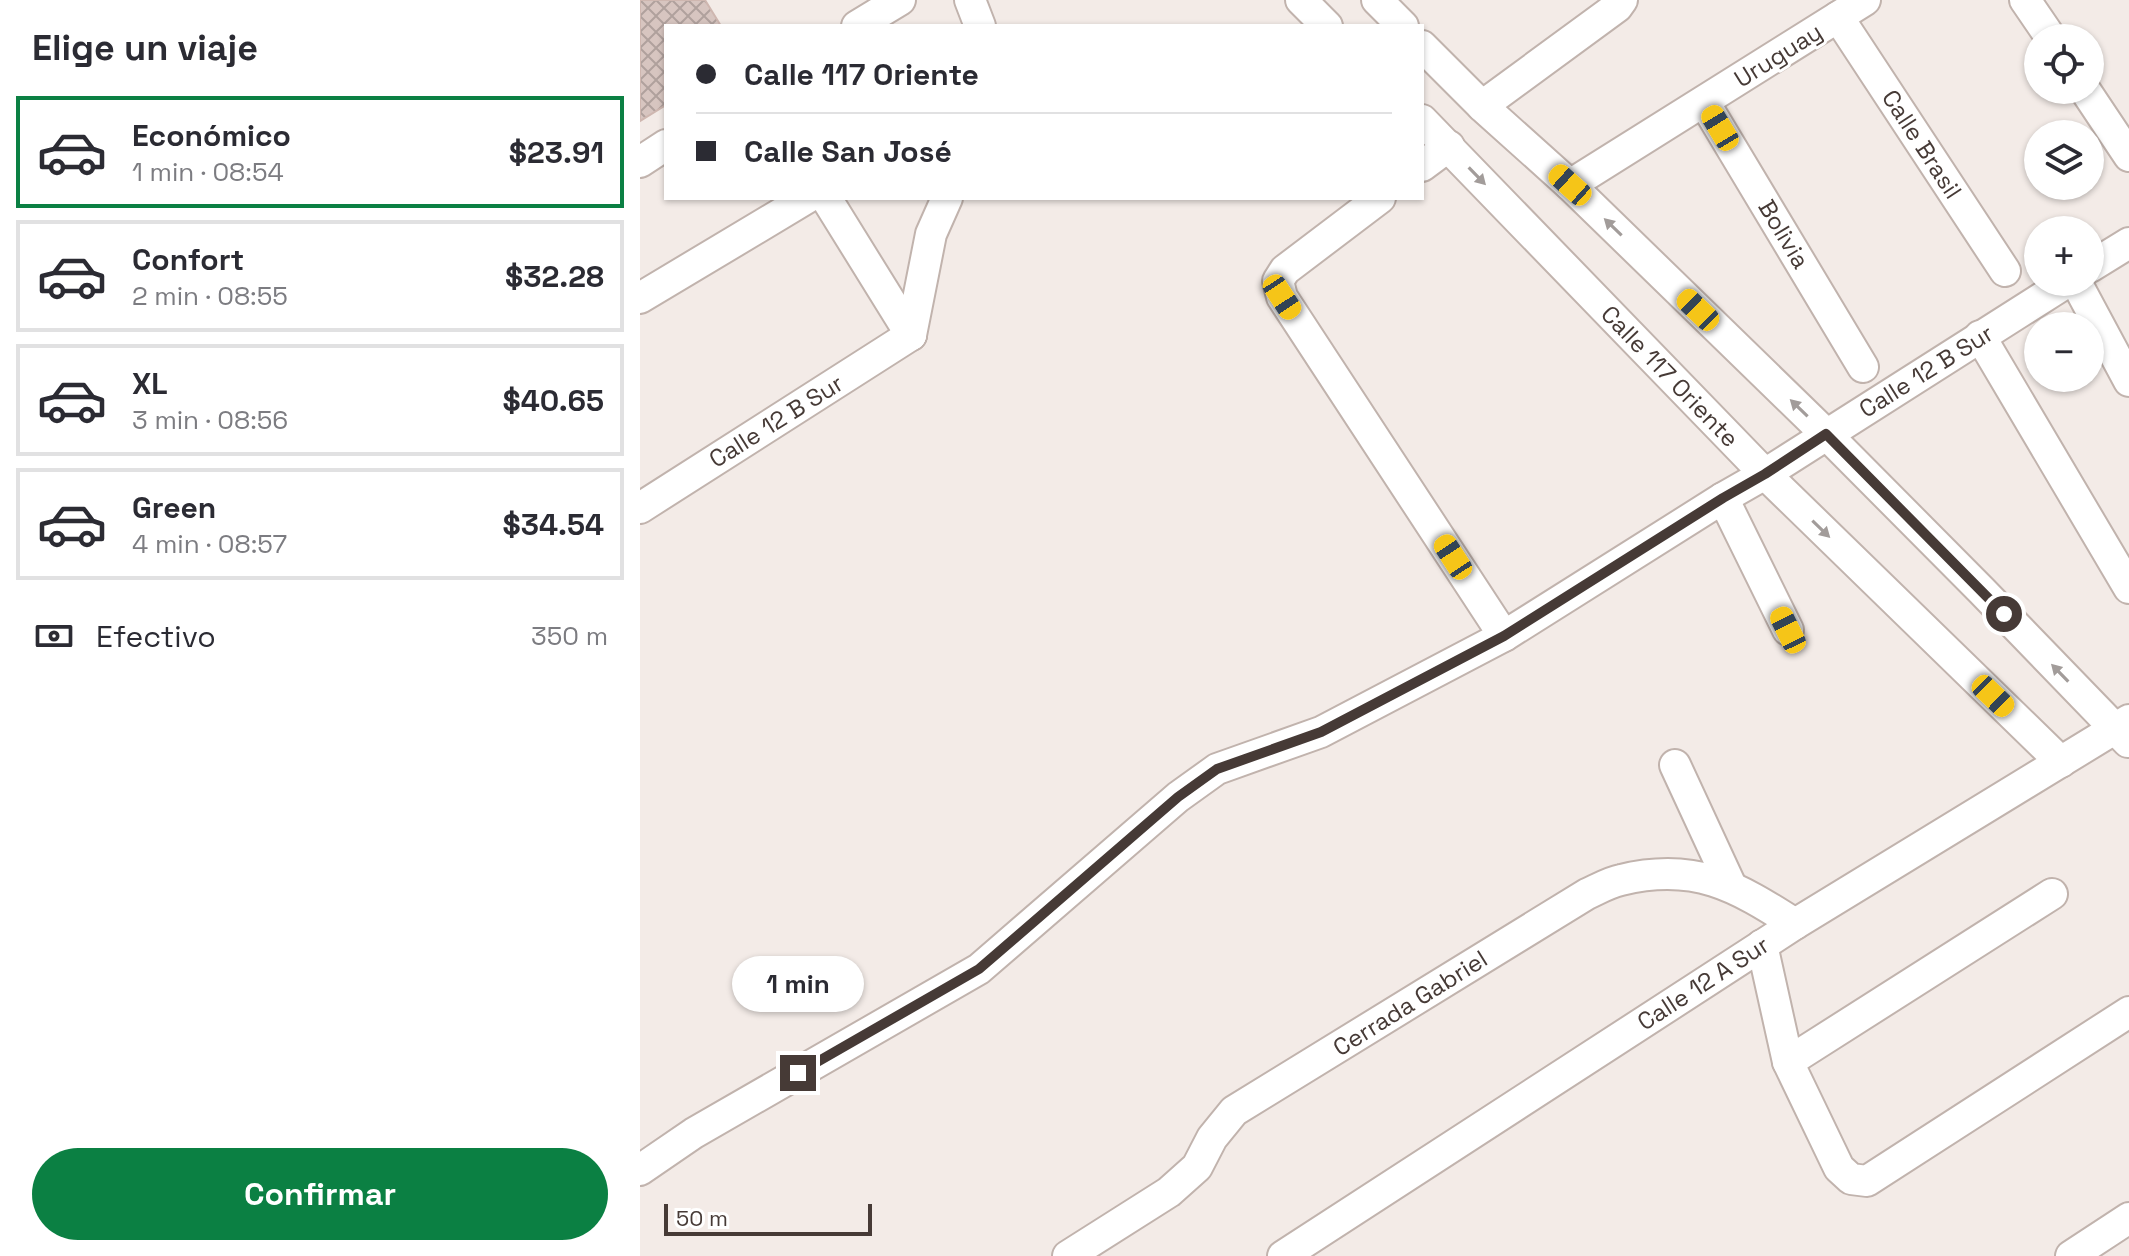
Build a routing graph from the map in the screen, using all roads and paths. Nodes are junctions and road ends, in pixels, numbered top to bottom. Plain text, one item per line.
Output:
1 (900, 0) edge
2 (970, 0) edge
3 (1301, 0) edge
4 (1377, 0) edge
5 (1865, 0) edge
6 (2025, 0) edge
7 (1620, 4) edge
8 (1838, 17) junction
9 (860, 24) edge
10 (979, 24) edge
11 (1325, 24) edge
12 (1401, 24) edge
13 (2041, 24) edge
14 (1424, 48) edge
15 (1704, 102) junction
16 (2094, 104) edge
17 (1482, 106) junction
18 (1424, 122) edge
19 (664, 146) edge
20 (1449, 146) junction
21 (2129, 156) edge
22 (640, 162) edge
23 (1424, 165) edge
24 (1570, 185) junction
25 (804, 200) edge
26 (827, 200) edge
27 (946, 200) edge
28 (1377, 200) edge
29 (2129, 243) edge
30 (2104, 258) edge
31 (2005, 271) dead end
32 (2044, 296) edge
33 (2083, 296) edge
34 (640, 298) edge
35 (911, 335) junction
36 (1980, 336) junction
37 (1863, 367) dead end
38 (2129, 381) edge
39 (1826, 434) junction
40 (1765, 474) junction
41 (1723, 498) junction
42 (640, 508) edge
43 (2129, 588) edge
44 (1788, 630) dead end
45 (1504, 636) junction
46 (2124, 731) edge
47 (2061, 762) junction
48 (1675, 765) dead end
49 (1731, 886) junction
50 (2052, 894) dead end
51 (1795, 924) junction
52 (1762, 945) junction
53 (2129, 1012) edge
54 (1788, 1062) junction
55 (640, 1170) edge
56 (2129, 1218) edge
57 (1068, 1256) edge
58 (1283, 1256) edge
59 (2071, 1256) edge

1 - 9 street
2 - 10 street
3 - 11 street
4 - 12 street
5 - 8 street, Uruguay
6 - 13 street
7 - 17 street
8 - 15 street, Uruguay
8 - 31 street, Calle Brasil
14 - 17 street
15 - 24 street, Uruguay
15 - 37 street, Bolivia
16 - 21 street
17 - 24 street
18 - 20 street, Calle 117 Oriente
19 - 22 street
20 - 23 street
20 -> 40 street, Calle 117 Oriente
39 -> 24 street
25 - 34 street
26 - 35 street
27 - 35 street
28 - 45 street
29 - 30 street
32 - 36 street, Calle 12 B Sur
33 - 38 street
35 - 42 street, Calle 12 B Sur
36 - 39 street, Calle 12 B Sur
36 - 43 street
39 - 40 street, Calle 12 B Sur
46 -> 39 street
40 - 41 street, Calle 12 B Sur
40 -> 47 street, Calle 117 Oriente
41 - 44 street
41 - 45 street, Calle 12 B Sur
45 - 55 street, Calle 12 B Sur
46 - 47 street, Calle 12 A Sur
47 - 51 street, Calle 12 A Sur
48 - 49 street
49 - 51 street, Cerrada Gabriel
49 - 57 street, Cerrada Gabriel
50 - 54 street
51 - 52 street, Calle 12 A Sur
52 - 54 street
52 - 58 street, Calle 12 A Sur
53 - 54 street
56 - 59 street

